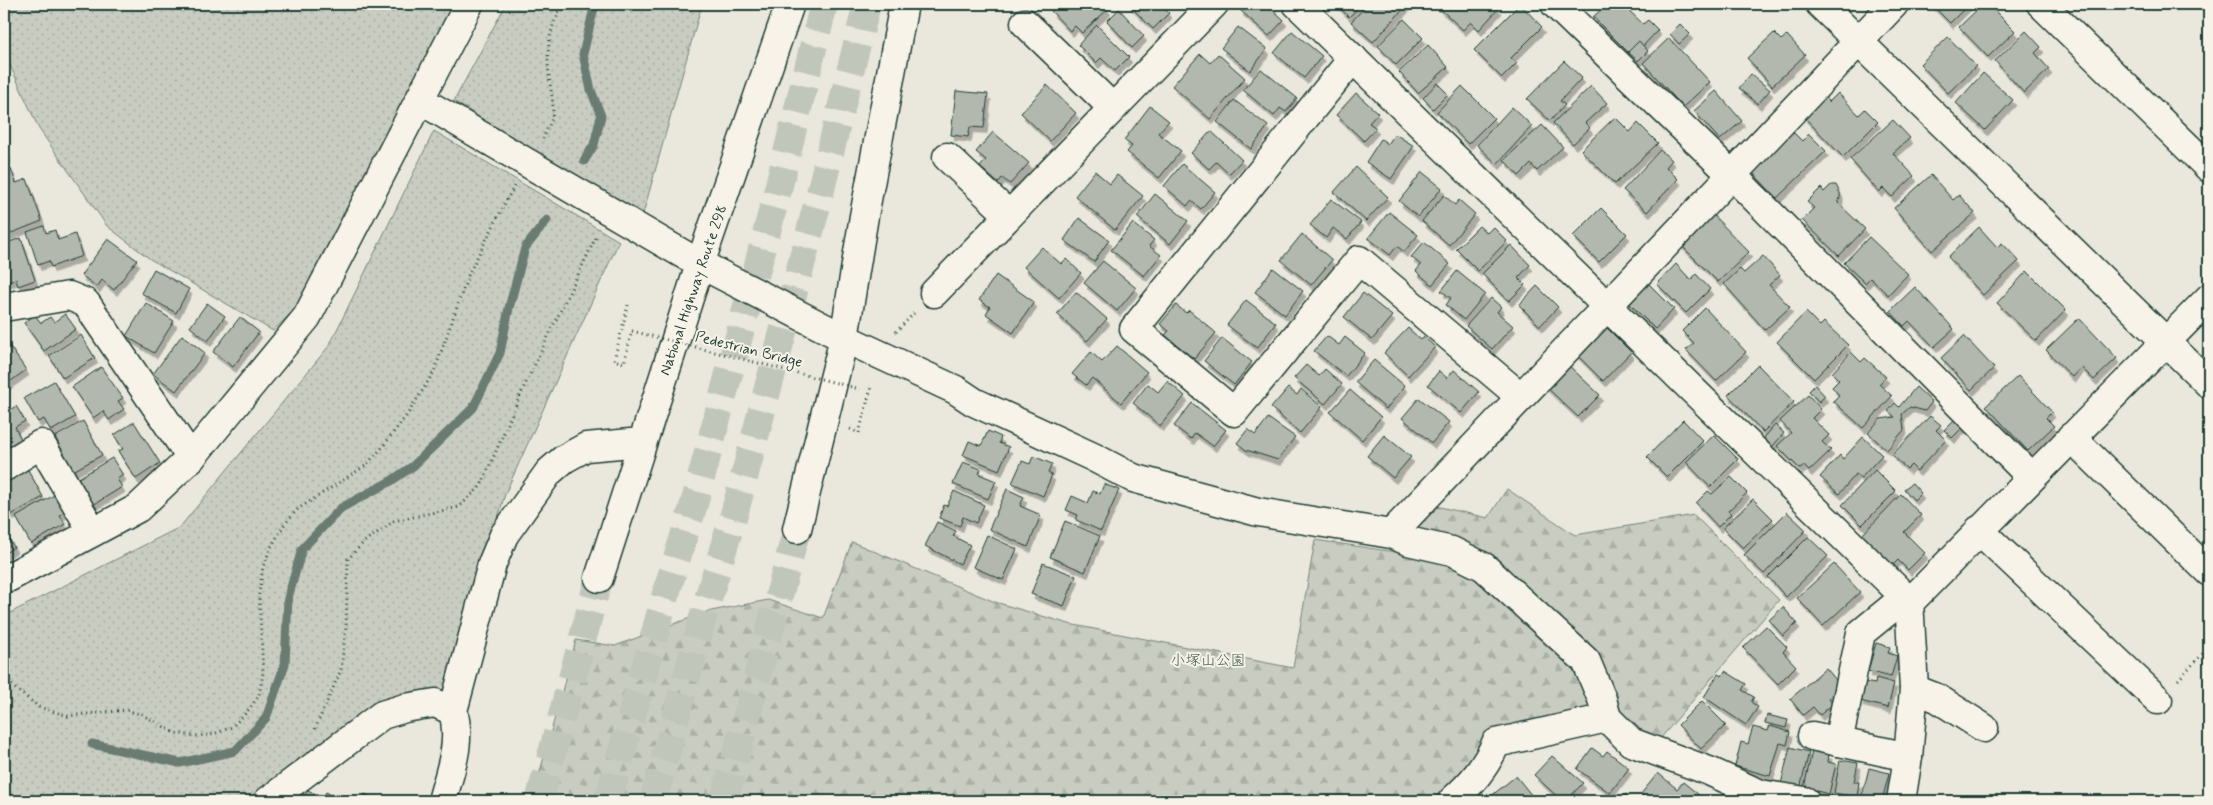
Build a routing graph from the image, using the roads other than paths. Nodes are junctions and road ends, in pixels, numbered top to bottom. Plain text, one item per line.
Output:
1 (469, 4) edge
2 (790, 4) edge
3 (904, 4) edge
4 (1214, 4) edge
5 (1297, 4) edge
6 (1555, 4) edge
7 (1820, 4) edge
8 (1894, 4) edge
9 (2041, 4) edge
10 (1025, 23) dead end
11 (1859, 41) junction
12 (1353, 58) junction
13 (420, 100) junction
14 (1113, 108) junction
15 (947, 158) dead end
16 (2209, 168) edge
17 (1732, 175) junction
18 (1009, 215) junction
19 (700, 264) junction
20 (934, 293) road end
21 (2209, 298) edge
22 (1607, 306) junction
23 (4, 307) edge
24 (844, 338) junction
25 (2166, 342) junction
26 (2209, 384) edge
27 (1521, 397) junction
28 (2071, 437) junction
29 (642, 442) junction
30 (191, 458) junction
31 (4, 468) edge
32 (2031, 477) junction
33 (797, 529) tunnel mouth
34 (1979, 530) junction
35 (93, 532) junction
36 (1391, 534) junction
37 (2209, 572) edge
38 (598, 578) tunnel mouth
39 (4, 580) edge
40 (1907, 600) junction
41 (1914, 689) junction
42 (2158, 700) road end
43 (453, 711) junction
44 (1607, 718) junction
45 (1984, 728) dead end
46 (1908, 757) junction
47 (1745, 796) edge
48 (268, 801) edge
49 (442, 801) edge
50 (1452, 801) edge
51 (1805, 801) edge
52 (1901, 801) edge

1 - 13 main road
2 - 19 main road, National Highway Route 298
3 - 24 main road
4 - 14 main road
5 - 12 main road
6 - 17 main road
7 - 11 main road
8 - 11 main road
9 - 16 main road
10 - 14 main road
11 - 17 main road
11 - 25 main road
12 - 22 main road
12 - 27 main road
13 - 19 main road
13 - 30 main road
14 - 18 main road
15 - 18 main road
17 - 22 main road
17 - 32 main road
18 - 20 main road
19 - 24 main road
19 - 29 main road, National Highway Route 298
21 - 25 main road
22 - 27 main road
22 - 40 main road
23 - 30 main road
24 - 33 main road
24 - 36 main road
25 - 26 main road
25 - 28 main road
27 - 36 main road
28 - 32 main road
28 - 37 main road
29 - 38 main road, National Highway Route 298
29 - 43 main road
30 - 35 main road
31 - 35 main road
32 - 34 main road
34 - 40 main road
34 - 42 main road
35 - 39 main road
36 - 44 main road
40 - 41 main road
40 - 46 main road
41 - 45 main road
41 - 46 main road
43 - 48 main road
43 - 49 main road
44 - 47 main road
44 - 50 main road
46 - 52 main road
47 - 51 main road

